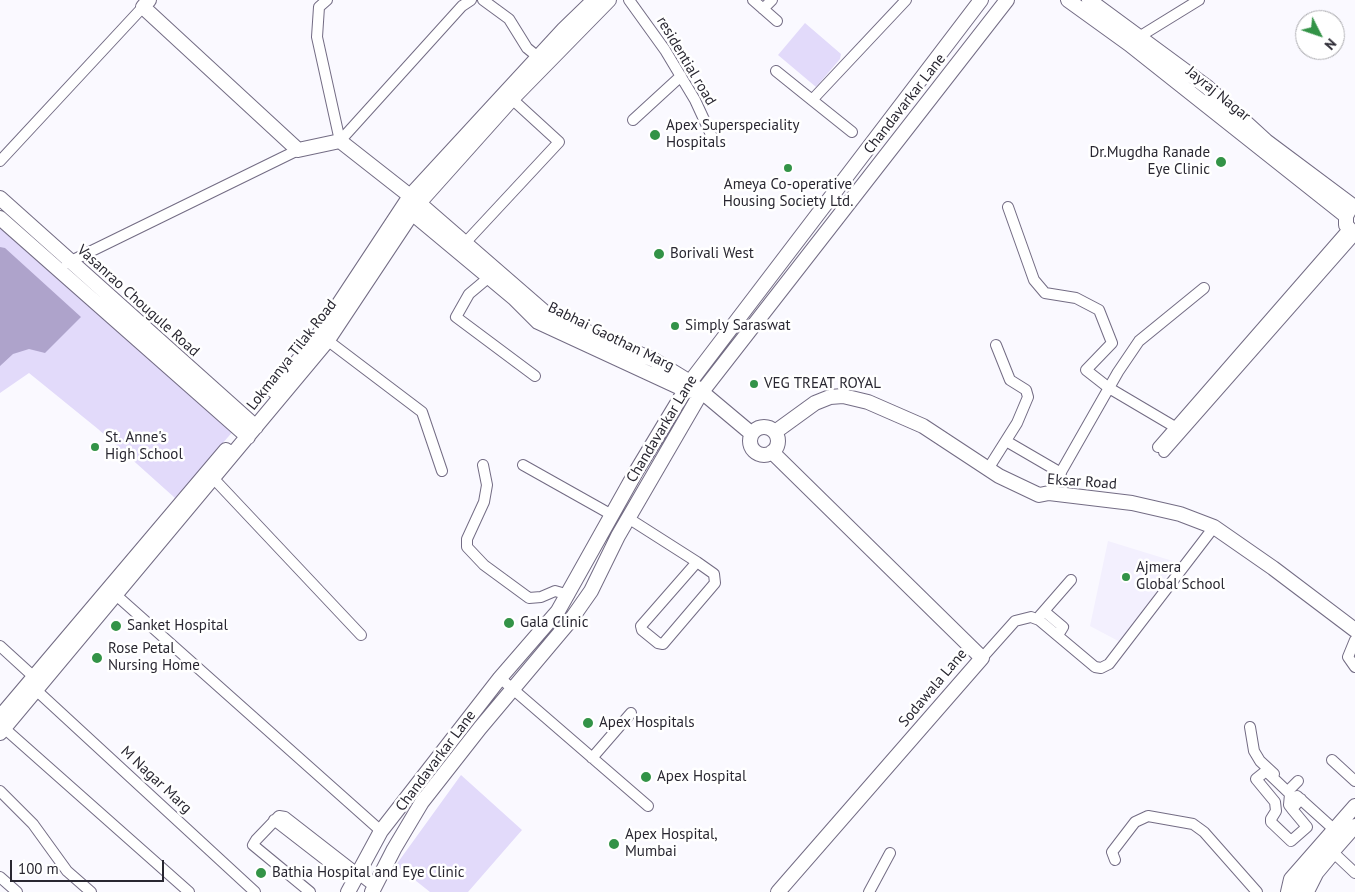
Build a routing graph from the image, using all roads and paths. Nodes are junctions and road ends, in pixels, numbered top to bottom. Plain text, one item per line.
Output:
1 (327, 0) edge
2 (471, 0) edge
3 (483, 0) edge
4 (594, 0) edge
5 (609, 0) edge
6 (630, 0) edge
7 (754, 0) edge
8 (772, 0) edge
9 (906, 0) edge
10 (981, 0) edge
11 (1007, 0) edge
12 (1068, 0) edge
13 (1089, 0) edge
14 (1199, 0) edge
15 (146, 4) edge
16 (763, 9) junction
17 (1102, 17) junction
18 (777, 21) dead end
19 (1134, 40) junction
20 (538, 57) junction
21 (776, 71) dead end
22 (681, 76) junction
23 (512, 99) junction
24 (812, 100) junction
25 (634, 120) dead end
26 (852, 132) dead end
27 (713, 139) dead end
28 (340, 141) junction
29 (298, 150) junction
30 (0, 161) edge
31 (0, 198) edge
32 (414, 204) junction
33 (1008, 207) dead end
34 (0, 218) edge
35 (1352, 221) edge
36 (465, 243) junction
37 (63, 265) junction
38 (493, 274) junction
39 (1204, 288) dead end
40 (324, 337) junction
41 (996, 345) dead end
42 (535, 376) dead end
43 (687, 386) junction
44 (1109, 388) junction
45 (701, 393) junction
46 (1189, 418) junction
47 (1175, 427) junction
48 (249, 429) junction
49 (775, 432) junction
50 (752, 434) junction
51 (1006, 442) junction
52 (772, 452) junction
53 (523, 465) dead end
54 (483, 466) dead end
55 (988, 469) junction
56 (442, 471) dead end
57 (1061, 473) junction
58 (214, 479) junction
59 (1049, 493) junction
60 (612, 515) junction
61 (628, 518) junction
62 (1214, 527) junction
63 (697, 562) junction
64 (1071, 580) dead end
65 (116, 595) junction
66 (569, 595) junction
67 (1041, 615) junction
68 (1355, 630) edge
69 (361, 635) dead end
70 (1355, 640) edge
71 (0, 646) edge
72 (982, 658) junction
73 (1355, 667) edge
74 (500, 678) junction
75 (35, 684) junction
76 (513, 690) junction
77 (631, 713) dead end
78 (1, 726) edge
79 (1250, 728) dead end
80 (592, 758) junction
81 (1332, 760) dead end
82 (1297, 780) dead end
83 (1355, 781) edge
84 (1289, 788) junction
85 (0, 791) edge
86 (1301, 799) junction
87 (648, 806) dead end
88 (1355, 806) edge
89 (1292, 809) junction
90 (1355, 826) edge
91 (381, 831) junction
92 (1339, 834) junction
93 (890, 853) dead end
94 (1115, 860) dead end
95 (1355, 873) edge
96 (0, 877) edge
97 (353, 882) edge
98 (374, 889) edge
99 (17, 892) edge
100 (91, 892) edge
101 (189, 892) edge
102 (256, 892) edge
103 (310, 892) edge
104 (778, 892) edge
105 (869, 892) edge
106 (1257, 892) edge
107 (1290, 892) edge
108 (1309, 892) edge

1 - 28 street
2 - 28 street
3 - 20 street
4 - 20 street, Lokmanya Tilak Road
5 - 23 street, Lokmanya Tilak Road
6 - 22 street, residential road
7 - 16 street
8 - 16 street
9 - 24 street
10 - 43 street, Chandavarkar Lane
11 - 45 street, Chandavarkar Lane
12 - 17 street, Jayraj Nagar
13 - 17 street, Jayraj Nagar
14 - 19 street
15 - 29 street
15 - 30 street
16 - 18 street
17 - 19 street, Jayraj Nagar
19 - 35 street, Jayraj Nagar
20 - 32 street, Lokmanya Tilak Road
21 - 24 street
22 - 25 street
22 - 27 street, residential road
23 - 32 street, Lokmanya Tilak Road
23 - 36 street
24 - 26 street
28 - 29 street
28 - 32 street
29 - 37 street
31 - 37 street, Vasanrao Chougule Road
32 - 36 street, Babhai Gaothan Marg
32 - 38 street, Babhai Gaothan Marg
32 - 40 street, Lokmanya Tilak Road
33 - 44 street
34 - 37 street, Vasanrao Chougule Road
35 - 46 street
36 - 38 street, Babhai Gaothan Marg
37 - 48 street, Vasanrao Chougule Road
38 - 42 street
38 - 43 street, Babhai Gaothan Marg
39 - 44 street
40 - 48 street, Lokmanya Tilak Road
40 - 56 street
41 - 51 street
43 - 45 street, Babhai Gaothan Marg
43 - 60 street, Chandavarkar Lane
44 - 47 street
44 - 57 street
45 - 50 street
45 - 61 street, Chandavarkar Lane
46 - 47 street
46 - 47 street
48 - 58 street, Lokmanya Tilak Road
48 - 75 street, Lokmanya Tilak Road
49 - 50 street
49 - 52 street
49 - 55 street, Eksar Road
50 - 52 street
51 - 55 street
51 - 57 street
52 - 72 street, Sodawala Lane
53 - 60 street
54 - 66 street
55 - 59 street, Eksar Road
57 - 59 street
58 - 65 street, Lokmanya Tilak Road
58 - 69 street
59 - 62 street, Eksar Road
60 - 66 street, Chandavarkar Lane
61 - 63 street
61 - 76 street, Chandavarkar Lane
62 - 67 street
62 - 68 street, Eksar Road
63 - 63 street
64 - 67 street
65 - 75 street, Lokmanya Tilak Road
65 - 91 street
66 - 74 street, Chandavarkar Lane
67 - 72 street
70 - 73 street
71 - 75 street, M Nagar Marg
72 - 104 street, Sodawala Lane
74 - 76 street
74 - 91 street, Chandavarkar Lane
75 - 78 street, Lokmanya Tilak Road
75 - 102 street, M Nagar Marg
76 - 80 street
76 - 98 street, Chandavarkar Lane
77 - 80 street
78 - 101 street
79 - 84 street
80 - 87 street
81 - 83 street
82 - 84 street
84 - 86 street
85 - 100 street
86 - 89 street
86 - 92 street
88 - 92 street
89 - 89 street
90 - 92 street
91 - 97 street, Chandavarkar Lane
92 - 107 street
93 - 105 street
94 - 106 street
95 - 108 street
96 - 99 street
97 - 98 street
97 - 103 street

